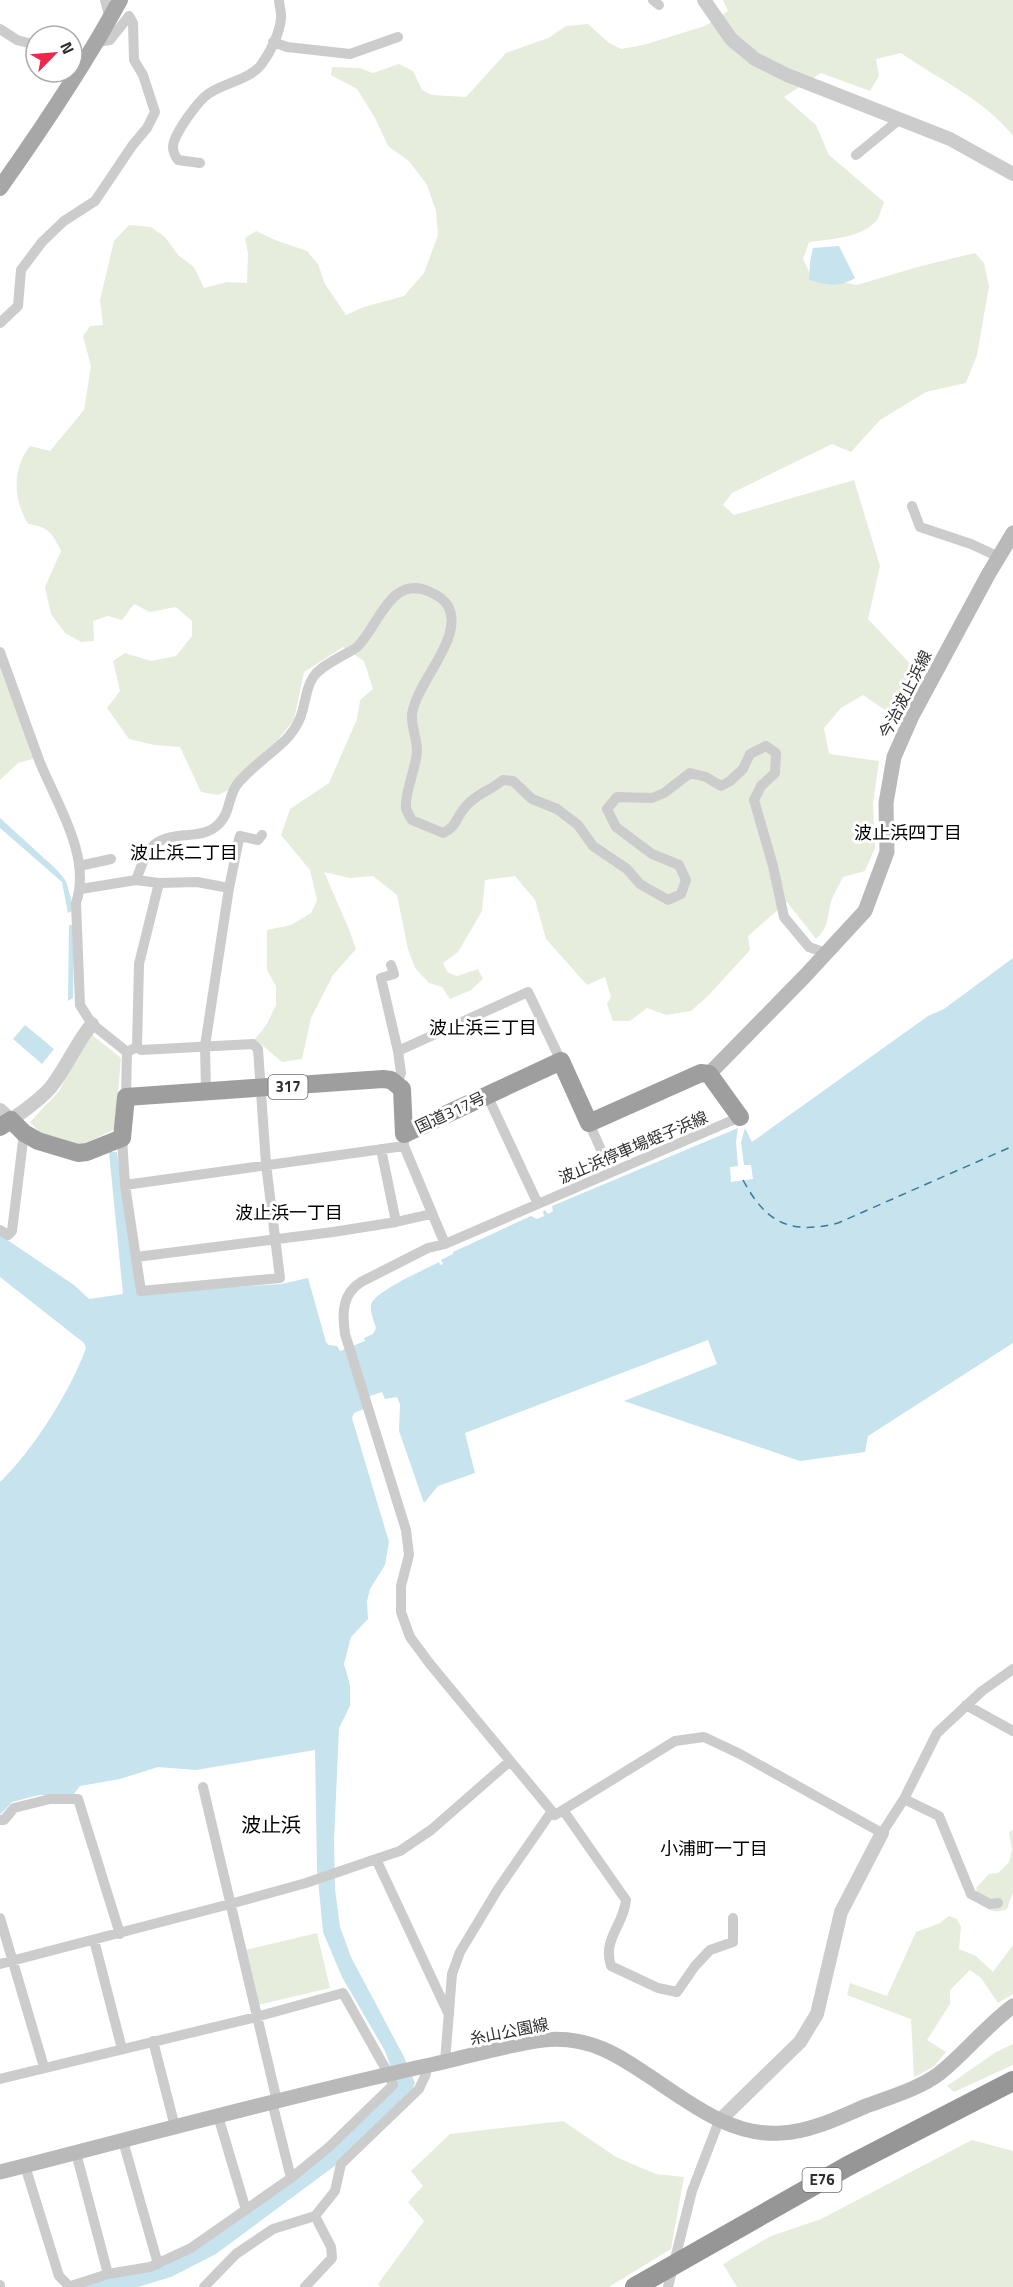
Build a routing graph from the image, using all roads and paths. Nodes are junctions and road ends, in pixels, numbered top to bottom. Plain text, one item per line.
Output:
1 (105, 0) edge
2 (120, 0) edge
3 (279, 0) edge
4 (704, 0) edge
5 (110, 19) junction
6 (0, 29) edge
7 (399, 37) dead end
8 (24, 42) edge
9 (97, 42) junction
10 (273, 42) junction
11 (84, 59) edge
12 (67, 84) edge
13 (900, 119) junction
14 (856, 155) dead end
15 (200, 163) dead end
16 (1013, 174) edge
17 (0, 188) edge
18 (0, 323) edge
19 (912, 506) dead end
20 (1013, 533) edge
21 (999, 557) junction
22 (0, 651) edge
23 (262, 836) dead end
24 (111, 859) dead end
25 (79, 866) junction
26 (136, 880) junction
27 (159, 883) junction
28 (229, 888) junction
29 (81, 889) junction
30 (826, 953) junction
31 (391, 964) dead end
32 (92, 1024) junction
33 (205, 1046) junction
34 (132, 1049) junction
35 (398, 1051) junction
36 (561, 1061) junction
37 (710, 1074) junction
38 (397, 1084) junction
39 (260, 1089) junction
40 (206, 1091) junction
41 (487, 1095) junction
42 (126, 1097) junction
43 (740, 1117) joint
44 (4, 1119) edge
45 (589, 1123) junction
46 (24, 1133) junction
47 (122, 1138) junction
48 (404, 1140) junction
49 (381, 1149) junction
50 (266, 1164) junction
51 (611, 1172) junction
52 (126, 1185) junction
53 (538, 1204) junction
54 (431, 1214) junction
55 (396, 1222) junction
56 (0, 1230) edge
57 (275, 1240) junction
58 (445, 1244) junction
59 (136, 1257) junction
60 (1013, 1669) edge
61 (966, 1705) junction
62 (1013, 1731) edge
63 (510, 1761) junction
64 (203, 1787) dead end
65 (904, 1799) junction
66 (557, 1811) junction
67 (0, 1820) edge
68 (882, 1833) junction
69 (376, 1859) junction
70 (998, 1903) dead end
71 (230, 1904) junction
72 (0, 1918) edge
73 (733, 1918) dead end
74 (120, 1934) junction
75 (94, 1940) junction
76 (13, 1960) junction
77 (0, 1964) edge
78 (1013, 2006) edge
79 (449, 2015) junction
80 (256, 2017) junction
81 (153, 2041) junction
82 (122, 2049) junction
83 (445, 2062) junction
84 (44, 2067) junction
85 (423, 2067) junction
86 (388, 2073) junction
87 (0, 2079) edge
88 (1013, 2081) edge
89 (274, 2102) junction
90 (219, 2116) junction
91 (718, 2121) junction
92 (175, 2127) junction
93 (123, 2141) junction
94 (76, 2152) junction
95 (25, 2166) junction
96 (0, 2172) edge
97 (291, 2178) junction
98 (246, 2210) junction
99 (315, 2216) junction
100 (158, 2264) junction
101 (108, 2274) junction
102 (69, 2286) edge
103 (204, 2287) edge
104 (305, 2287) edge
105 (635, 2287) edge
106 (668, 2287) edge

1 - 5 street
2 - 5 main road
3 - 10 street
4 - 13 street
5 - 9 main road
6 - 8 street
7 - 10 street
9 - 11 main road
9 - 18 street
10 - 15 street
12 - 17 main road
13 - 14 street
13 - 16 street
19 - 21 street
20 - 21 main road, 今治波止浜線
21 - 30 main road, 今治波止浜線
22 - 25 street
23 - 28 street
24 - 25 street
25 - 29 street
26 - 27 street
26 - 29 street
26 - 30 street
27 - 28 street
27 - 34 street
28 - 33 street
29 - 32 street
30 - 37 main road, 今治波止浜線
31 - 35 street
32 - 34 street
32 - 44 street
33 - 34 street
33 - 39 street
33 - 40 street
34 - 42 street
35 - 36 street
35 - 38 street
36 - 41 highway, 国道317号
36 - 45 highway
37 - 43 highway
37 - 45 highway
38 - 39 highway, 317
38 - 48 highway, 国道317号
39 - 40 highway, 317
39 - 50 street
40 - 42 highway, 317
41 - 48 highway, 国道317号
41 - 53 street
42 - 47 highway
43 - 51 street, 波止浜停車場蛭子浜線
44 - 46 highway
45 - 51 street
46 - 47 highway
46 - 56 street
47 - 52 street
48 - 49 street
48 - 54 street
49 - 50 street
49 - 55 street
50 - 52 street
50 - 57 street
51 - 53 street, 波止浜停車場蛭子浜線
52 - 59 street
53 - 58 street, 波止浜停車場蛭子浜線
54 - 55 street
54 - 58 street
55 - 57 street
57 - 59 street
57 - 59 street
58 - 63 street, 波止浜停車場蛭子浜線
60 - 61 street
61 - 62 street
61 - 65 street
63 - 66 street, 波止浜停車場蛭子浜線
63 - 69 street
64 - 71 street
65 - 68 street
65 - 70 street
66 - 68 street
66 - 73 street, 波止浜停車場蛭子浜線
66 - 79 street
67 - 74 street
68 - 91 street
69 - 71 street
69 - 79 street
71 - 74 street
71 - 80 street
72 - 76 street
74 - 75 street
75 - 76 street
75 - 82 street
76 - 77 street
76 - 84 street
78 - 91 main road, 糸山公園線
79 - 83 street
80 - 81 street
80 - 86 street
80 - 89 street
81 - 82 street
81 - 92 street
82 - 84 street
83 - 85 main road, 糸山公園線
83 - 91 main road, 糸山公園線
84 - 87 street
85 - 86 main road, 糸山公園線
85 - 99 street
86 - 89 main road, 糸山公園線
86 - 97 street
88 - 105 highway, E76, bridge
89 - 90 main road, 糸山公園線
89 - 97 street
90 - 92 main road, 糸山公園線
90 - 98 street
91 - 106 street
92 - 93 main road, 糸山公園線
93 - 94 main road, 糸山公園線
93 - 100 street
94 - 95 main road, 糸山公園線
94 - 101 street
95 - 96 main road, 糸山公園線
95 - 102 street
97 - 98 street
98 - 100 street
99 - 103 street
99 - 104 street
100 - 101 street
101 - 102 street

